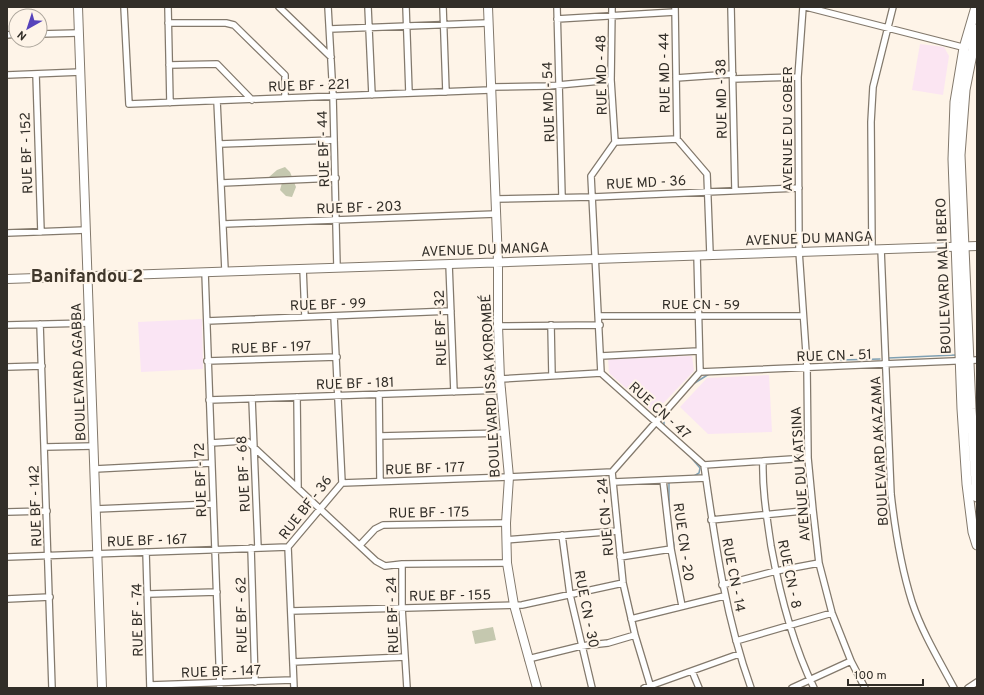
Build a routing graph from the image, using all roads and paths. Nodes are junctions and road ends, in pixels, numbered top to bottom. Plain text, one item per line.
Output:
1 (78, 7) edge
2 (124, 7) edge
3 (168, 7) edge
4 (279, 7) edge
5 (328, 7) edge
6 (368, 7) edge
7 (406, 7) edge
8 (443, 7) edge
9 (488, 7) edge
10 (557, 7) edge
11 (612, 7) edge
12 (731, 7) edge
13 (803, 7) edge
14 (806, 7) edge
15 (893, 7) edge
16 (976, 7) edge
17 (675, 10) edge
18 (612, 16) junction
19 (557, 19) junction
20 (168, 23) junction
21 (488, 23) junction
22 (444, 24) junction
23 (406, 25) junction
24 (369, 26) junction
25 (887, 28) junction
26 (330, 29) junction
27 (977, 29) edge
28 (78, 33) junction
29 (48, 34) edge
30 (968, 48) junction
31 (331, 57) junction
32 (169, 65) junction
33 (81, 72) junction
34 (36, 74) junction
35 (7, 75) edge
36 (733, 77) junction
37 (798, 77) junction
38 (676, 78) junction
39 (611, 80) junction
40 (560, 84) junction
41 (490, 89) junction
42 (446, 92) junction
43 (409, 94) junction
44 (372, 95) junction
45 (333, 96) junction
46 (285, 98) junction
47 (252, 100) junction
48 (218, 101) junction
49 (170, 103) junction
50 (677, 139) junction
51 (334, 140) junction
52 (615, 142) junction
53 (220, 144) junction
54 (336, 178) junction
55 (222, 183) junction
56 (799, 188) junction
57 (735, 190) junction
58 (708, 191) junction
59 (562, 197) junction
60 (593, 197) junction
61 (494, 199) junction
62 (496, 214) junction
63 (336, 220) junction
64 (224, 224) junction
65 (86, 230) junction
66 (41, 232) junction
67 (7, 233) edge
68 (961, 246) junction
69 (977, 246) edge
70 (872, 249) junction
71 (881, 249) junction
72 (800, 251) junction
73 (710, 254) junction
74 (697, 255) junction
75 (596, 258) junction
76 (498, 262) junction
77 (449, 264) junction
78 (337, 267) junction
79 (303, 268) junction
80 (225, 270) junction
81 (205, 272) junction
82 (87, 276) junction
83 (7, 278) edge
84 (451, 311) junction
85 (334, 316) junction
86 (599, 316) junction
87 (698, 316) junction
88 (803, 316) junction
89 (305, 317) junction
90 (207, 321) junction
91 (90, 322) junction
92 (40, 324) junction
93 (7, 325) edge
94 (551, 325) junction
95 (600, 325) junction
96 (498, 326) junction
97 (698, 352) junction
98 (601, 356) junction
99 (337, 357) junction
100 (969, 360) edge
101 (207, 361) junction
102 (886, 365) junction
103 (42, 366) junction
104 (7, 367) edge
105 (807, 367) junction
106 (700, 372) junction
107 (601, 373) junction
108 (552, 376) junction
109 (500, 379) junction
110 (502, 390) junction
111 (454, 392) junction
112 (379, 394) junction
113 (338, 396) junction
114 (298, 397) junction
115 (252, 399) junction
116 (209, 400) junction
117 (654, 422) junction
118 (505, 433) junction
119 (380, 436) junction
120 (211, 443) junction
121 (94, 446) junction
122 (253, 446) junction
123 (45, 447) junction
124 (808, 458) junction
125 (763, 461) junction
126 (211, 463) junction
127 (704, 465) junction
128 (95, 469) junction
129 (612, 472) junction
130 (509, 477) junction
131 (706, 478) junction
132 (663, 480) junction
133 (380, 482) junction
134 (614, 482) junction
135 (342, 483) junction
136 (973, 484) edge
137 (298, 488) junction
138 (977, 497) edge
139 (213, 504) junction
140 (320, 508) junction
141 (96, 509) junction
142 (813, 510) junction
143 (47, 511) junction
144 (7, 512) edge
145 (766, 514) junction
146 (711, 520) junction
147 (506, 523) junction
148 (618, 531) junction
149 (562, 535) junction
150 (506, 540) junction
151 (360, 545) junction
152 (977, 545) edge
153 (288, 547) junction
154 (251, 548) junction
155 (258, 548) junction
156 (215, 549) junction
157 (671, 549) junction
158 (146, 552) junction
159 (97, 554) junction
160 (48, 556) junction
161 (7, 557) edge
162 (620, 557) junction
163 (507, 563) junction
164 (819, 563) junction
165 (402, 564) junction
166 (776, 571) junction
167 (623, 583) junction
168 (722, 585) junction
169 (217, 592) junction
170 (148, 594) junction
171 (570, 595) junction
172 (724, 596) junction
173 (50, 597) junction
174 (7, 599) edge
175 (514, 605) junction
176 (682, 606) junction
177 (402, 608) junction
178 (291, 611) junction
179 (832, 613) junction
180 (631, 619) junction
181 (789, 626) junction
182 (635, 635) junction
183 (736, 641) junction
184 (582, 646) junction
185 (739, 654) junction
186 (405, 657) junction
187 (528, 659) junction
188 (851, 661) junction
189 (293, 662) junction
190 (692, 671) junction
191 (293, 680) junction
192 (810, 680) junction
193 (255, 682) junction
194 (977, 682) edge
195 (150, 686) edge
196 (220, 686) edge
197 (651, 687) edge
198 (52, 688) edge
199 (102, 688) edge
200 (294, 688) edge
201 (407, 688) edge
202 (537, 688) edge
203 (592, 688) edge
204 (644, 688) edge
205 (699, 688) edge
206 (751, 688) edge
207 (792, 688) edge
208 (814, 688) edge
209 (865, 688) edge
210 (954, 688) edge
211 (968, 688) edge

1 - 28 street, BOULEVARD AGABBA
2 - 49 street, RUE BF - 221
3 - 20 street
4 - 31 street
5 - 26 street, RUE BF - 44
6 - 24 street
7 - 23 street
8 - 22 street
9 - 21 street, BOULEVARD ISSA KOROMBÉ
10 - 19 street, RUE MD - 54
11 - 18 street, RUE MD - 48
12 - 36 street, RUE MD - 38
13 - 37 street, AVENUE DU GOBER
14 - 25 street
15 - 25 street
16 - 30 main road, BOULEVARD MALI BERO
17 - 18 street
17 - 38 street, RUE MD - 44
18 - 19 street
18 - 39 street, RUE MD - 48
19 - 40 street, RUE MD - 54
20 - 32 street
20 - 46 street
21 - 22 street
21 - 41 street, BOULEVARD ISSA KOROMBÉ
22 - 23 street
22 - 42 street
23 - 24 street
23 - 43 street
24 - 26 street
24 - 44 street
25 - 30 street
25 - 70 street
26 - 31 street, RUE BF - 44
27 - 30 main road, BOULEVARD MALI BERO
28 - 29 street
28 - 33 street, BOULEVARD AGABBA
30 - 68 main road, BOULEVARD MALI BERO
31 - 45 street, RUE BF - 44
32 - 47 street
32 - 49 street
33 - 34 street
33 - 65 street, BOULEVARD AGABBA
34 - 35 street
34 - 66 street, RUE BF - 152
36 - 37 street
36 - 38 street
36 - 57 street, RUE MD - 38
37 - 56 street, AVENUE DU GOBER
38 - 50 street, RUE MD - 44
39 - 40 street, RUE BF - 221
39 - 52 street, RUE MD - 48
40 - 41 street, RUE BF - 221
40 - 59 street, RUE MD - 54
41 - 42 street, RUE BF - 221
41 - 61 street, BOULEVARD ISSA KOROMBÉ
42 - 43 street, RUE BF - 221
43 - 44 street, RUE BF - 221
44 - 45 street, RUE BF - 221
45 - 46 street, RUE BF - 221
45 - 51 street, RUE BF - 44
46 - 47 street, RUE BF - 221
47 - 48 street, RUE BF - 221
48 - 49 street, RUE BF - 221
48 - 53 street
50 - 52 street
50 - 58 street
51 - 53 street
51 - 54 street, RUE BF - 44
52 - 60 street
53 - 55 street
54 - 55 street
54 - 63 street, RUE BF - 44
55 - 64 street
56 - 57 street, RUE MD - 36
56 - 72 street, AVENUE DU GOBER
57 - 58 street, RUE MD - 36
58 - 60 street, RUE MD - 36
58 - 73 street
59 - 60 street, RUE MD - 36
59 - 61 street, RUE MD - 36
60 - 75 street
61 - 62 street, BOULEVARD ISSA KOROMBÉ
62 - 63 street, RUE BF - 203
62 - 76 street, BOULEVARD ISSA KOROMBÉ
63 - 64 street, RUE BF - 203
63 - 78 street, RUE BF - 44
64 - 80 street
65 - 66 street
65 - 82 street, BOULEVARD AGABBA
66 - 67 street
68 - 69 street, AVENUE DU MANGA
68 - 71 street, AVENUE DU MANGA
68 - 100 main road, BOULEVARD MALI BERO
70 - 71 street, AVENUE DU MANGA
70 - 72 street, AVENUE DU MANGA
71 - 102 street, BOULEVARD AKAZAMA
72 - 73 street, AVENUE DU MANGA
72 - 88 street, AVENUE DU KATSINA
73 - 74 street, AVENUE DU MANGA
74 - 75 street, AVENUE DU MANGA
74 - 87 street
75 - 76 street, AVENUE DU MANGA
75 - 86 street
76 - 77 street, AVENUE DU MANGA
76 - 96 street, BOULEVARD ISSA KOROMBÉ
77 - 78 street, AVENUE DU MANGA
77 - 84 street, RUE BF - 32
78 - 79 street, AVENUE DU MANGA
79 - 80 street, AVENUE DU MANGA
79 - 89 street
80 - 81 street, AVENUE DU MANGA
81 - 82 street, AVENUE DU MANGA
81 - 90 street, RUE BF - 72
82 - 83 street, AVENUE DU MANGA
82 - 91 street, BOULEVARD AGABBA
84 - 85 street, RUE BF - 99
84 - 111 street, RUE BF - 32
85 - 89 street, RUE BF - 99
85 - 99 street, RUE BF - 36
86 - 87 street, RUE CN - 59
86 - 95 street
87 - 88 street, RUE CN - 59
87 - 97 street
88 - 105 street, AVENUE DU KATSINA
89 - 90 street, RUE BF - 99
90 - 101 street, RUE BF - 72
91 - 92 street
91 - 121 street, BOULEVARD AGABBA
92 - 93 street
92 - 103 street, RUE BF - 142
94 - 95 street
94 - 96 street
94 - 108 street
95 - 98 street
96 - 109 street, BOULEVARD ISSA KOROMBÉ
97 - 98 street
97 - 106 street
98 - 107 street
99 - 101 street, RUE BF - 197
99 - 113 street, RUE BF - 36
100 - 102 street, RUE CN - 51
100 - 136 main road, BOULEVARD MALI BERO
101 - 116 street, RUE BF - 72
102 - 105 street, RUE CN - 51
102 - 210 street, BOULEVARD AKAZAMA
103 - 104 street
103 - 123 street, RUE BF - 142
105 - 106 street, RUE CN - 51
105 - 124 street, AVENUE DU KATSINA
106 - 117 street, RUE CN - 24
107 - 108 street
107 - 117 street, RUE CN - 47
108 - 109 street
109 - 110 street, BOULEVARD ISSA KOROMBÉ
110 - 111 street, RUE BF - 181
110 - 118 street, BOULEVARD ISSA KOROMBÉ
111 - 112 street, RUE BF - 181
112 - 113 street, RUE BF - 181
112 - 119 street
113 - 114 street, RUE BF - 181
113 - 135 street, RUE BF - 36
114 - 115 street, RUE BF - 181
114 - 137 street
115 - 116 street, RUE BF - 181
115 - 122 street, RUE BF - 68
116 - 120 street, RUE BF - 72
117 - 127 street, RUE CN - 47
117 - 129 street, RUE CN - 24
118 - 119 street
118 - 130 street, BOULEVARD ISSA KOROMBÉ
119 - 133 street
120 - 122 street, RUE BF - 24
120 - 126 street, RUE BF - 72
121 - 123 street
121 - 128 street, BOULEVARD AGABBA
122 - 137 street, RUE BF - 24
122 - 155 street, RUE BF - 68
123 - 143 street, RUE BF - 142
124 - 125 street
124 - 142 street, AVENUE DU KATSINA
125 - 127 street
125 - 145 street, RUE CN - 8
126 - 128 street
126 - 139 street, RUE BF - 72
127 - 131 street, RUE CN - 14
128 - 141 street, BOULEVARD AGABBA
129 - 130 street, RUE BF - 177
129 - 134 street, RUE CN - 24
130 - 133 street, RUE BF - 177
130 - 147 street, BOULEVARD ISSA KOROMBÉ
131 - 132 street
131 - 146 street, RUE CN - 14
132 - 134 street
132 - 157 street, RUE CN - 20
133 - 135 street, RUE BF - 177
134 - 148 street, RUE CN - 24
135 - 140 street, RUE BF - 36
136 - 138 main road, BOULEVARD MALI BERO
136 - 152 main road, BOULEVARD MALI BERO
137 - 140 street, RUE BF - 24
139 - 141 street
139 - 156 street, RUE BF - 72
140 - 151 street, RUE BF - 24
140 - 153 street, RUE BF - 36
141 - 159 street, BOULEVARD AGABBA
142 - 145 street
142 - 164 street, AVENUE DU KATSINA
143 - 144 street
143 - 160 street, RUE BF - 142
145 - 146 street
145 - 166 street, RUE CN - 8
146 - 168 street, RUE CN - 14
147 - 150 street, BOULEVARD ISSA KOROMBÉ
147 - 151 street, RUE BF - 175
148 - 149 street
148 - 162 street, RUE CN - 24
149 - 150 street
149 - 171 street, RUE CN - 30
150 - 163 street, BOULEVARD ISSA KOROMBÉ
151 - 165 street, RUE BF - 24
153 - 155 street, RUE BF - 167
153 - 178 street, RUE BF - 36
154 - 155 street, RUE BF - 167
154 - 156 street, RUE BF - 167
154 - 193 street, RUE BF - 62
156 - 158 street, RUE BF - 167
156 - 169 street, RUE BF - 72
157 - 162 street
157 - 176 street, RUE CN - 20
158 - 159 street, RUE BF - 167
158 - 170 street, RUE BF - 74
159 - 160 street, RUE BF - 167
159 - 199 street, BOULEVARD AGABBA
160 - 161 street, RUE BF - 167
160 - 173 street, RUE BF - 142
162 - 167 street, RUE CN - 24
163 - 165 street
163 - 175 street, BOULEVARD ISSA KOROMBÉ
164 - 166 street
164 - 179 street, AVENUE DU KATSINA
165 - 177 street, RUE BF - 24
166 - 168 street
166 - 181 street, RUE CN - 8
167 - 171 street, RUE BF - 155
167 - 180 street, RUE CN - 24
168 - 172 street, RUE CN - 14
169 - 170 street
169 - 196 street, RUE BF - 72
170 - 195 street, RUE BF - 74
171 - 175 street, RUE BF - 155
171 - 184 street, RUE CN - 30
172 - 176 street
172 - 183 street, RUE CN - 14
173 - 174 street
173 - 198 street, RUE BF - 142
175 - 177 street, RUE BF - 155
175 - 187 street, BOULEVARD ISSA KOROMBÉ
176 - 180 street
177 - 178 street, RUE BF - 155
177 - 186 street, RUE BF - 24
178 - 189 street, RUE BF - 36
179 - 181 street
179 - 188 street, AVENUE DU KATSINA
180 - 182 street, RUE CN - 24
181 - 183 street
181 - 192 street, RUE CN - 8
182 - 184 street
182 - 197 street, RUE CN - 24
183 - 185 street, RUE CN - 14
184 - 187 street
184 - 203 street, RUE CN - 30
185 - 190 street
185 - 206 street, RUE CN - 14
186 - 189 street
186 - 201 street, RUE BF - 24
187 - 202 street, BOULEVARD ISSA KOROMBÉ
188 - 192 street
188 - 209 street, AVENUE DU KATSINA
189 - 191 street, RUE BF - 36
190 - 197 street
190 - 205 street
191 - 193 street, RUE BF - 147
191 - 200 street, RUE BF - 36
192 - 207 street
192 - 208 street, RUE CN - 8
193 - 196 street, RUE BF - 147
194 - 211 street
195 - 196 street, RUE BF - 147
197 - 204 street

